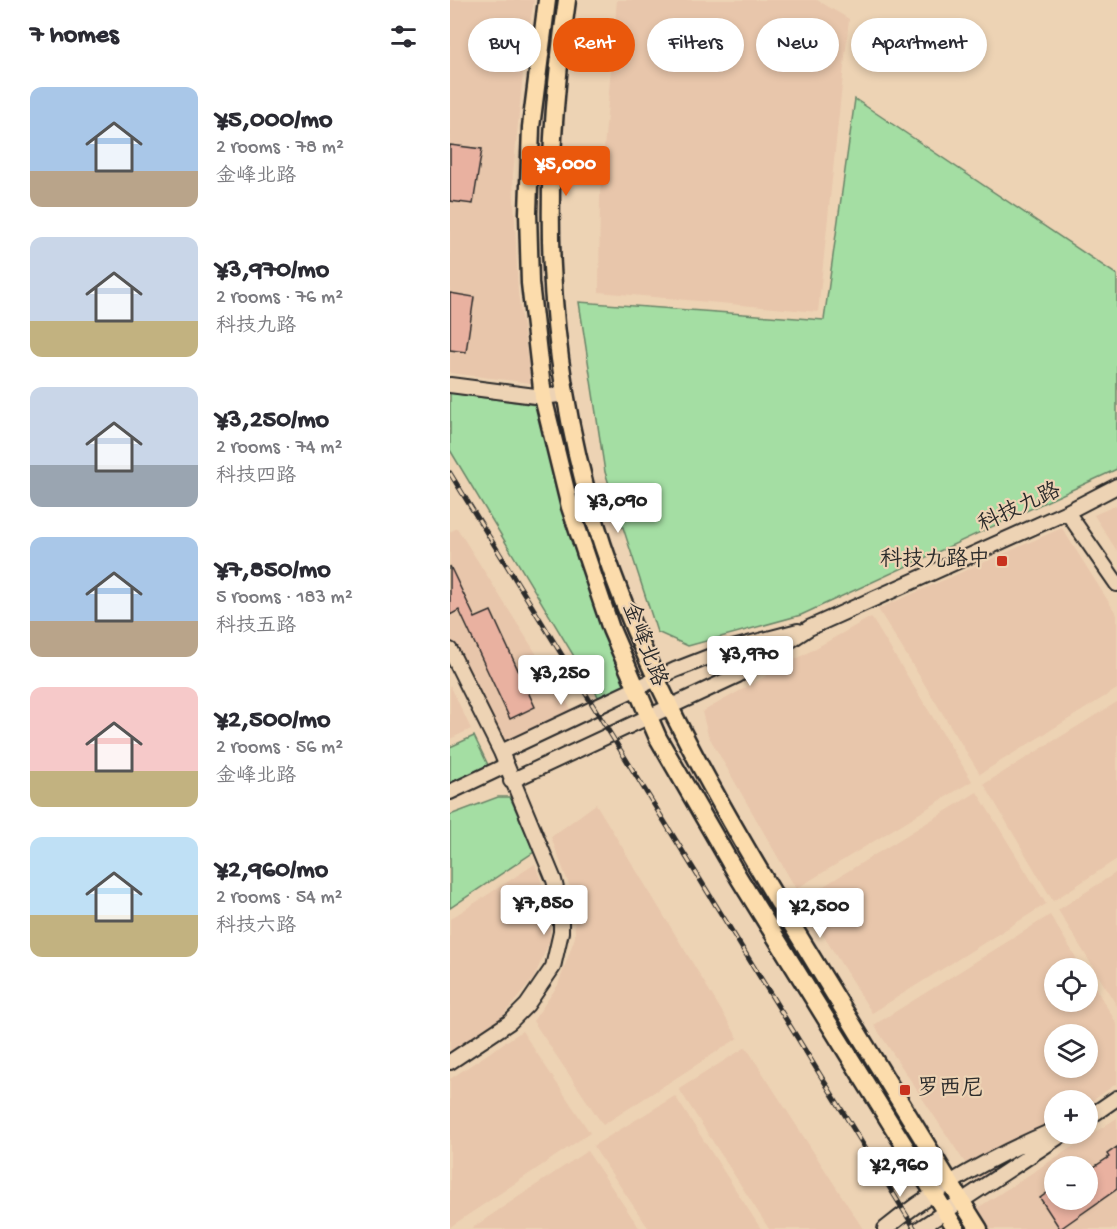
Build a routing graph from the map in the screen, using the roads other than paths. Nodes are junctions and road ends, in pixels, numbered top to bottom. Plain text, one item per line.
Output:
1 (547, 0) edge
2 (567, 0) edge
3 (450, 385) edge
4 (566, 394) junction
5 (543, 397) junction
6 (1117, 486) edge
7 (1067, 512) junction
8 (1117, 584) edge
9 (809, 628) junction
10 (450, 650) edge
11 (658, 678) junction
12 (635, 688) junction
13 (670, 707) junction
14 (648, 718) junction
15 (501, 752) junction
16 (505, 766) junction
17 (511, 781) junction
18 (450, 792) edge
19 (450, 1062) edge
20 (1117, 1098) edge
21 (1098, 1110) edge
22 (1044, 1134) edge
23 (1048, 1144) edge
24 (949, 1182) junction
25 (934, 1192) junction
26 (962, 1202) junction
27 (946, 1212) junction
28 (885, 1229) edge
29 (919, 1229) edge
30 (956, 1229) edge
31 (978, 1229) edge

1 - 5 main road, 金峰北路
2 - 4 main road, 金峰北路
3 - 5 street
4 - 5 street
4 - 11 main road, 金峰北路
5 - 12 main road, 金峰北路
6 - 7 street, 科技九路
7 - 8 street
7 - 9 street, 科技九路
9 - 11 street, 科技九路
9 - 13 street, 科技九路
10 - 15 street
11 - 12 street, 科技九路
11 - 13 main road, 金峰北路
12 - 14 main road, 金峰北路
12 - 15 street, 科技九路
13 - 14 street, 科技九路
13 - 24 main road, 金峰北路
14 - 17 street, 科技九路
14 - 25 main road, 金峰北路
15 - 16 street
16 - 17 street
16 - 18 street
17 - 19 street
20 - 21 street
22 - 24 street
23 - 26 street
24 - 25 street
24 - 26 main road, 金峰北路
25 - 27 main road, 金峰北路
25 - 28 street
26 - 27 street
26 - 31 main road, 金峰北路
27 - 29 street
27 - 30 main road, 金峰北路

